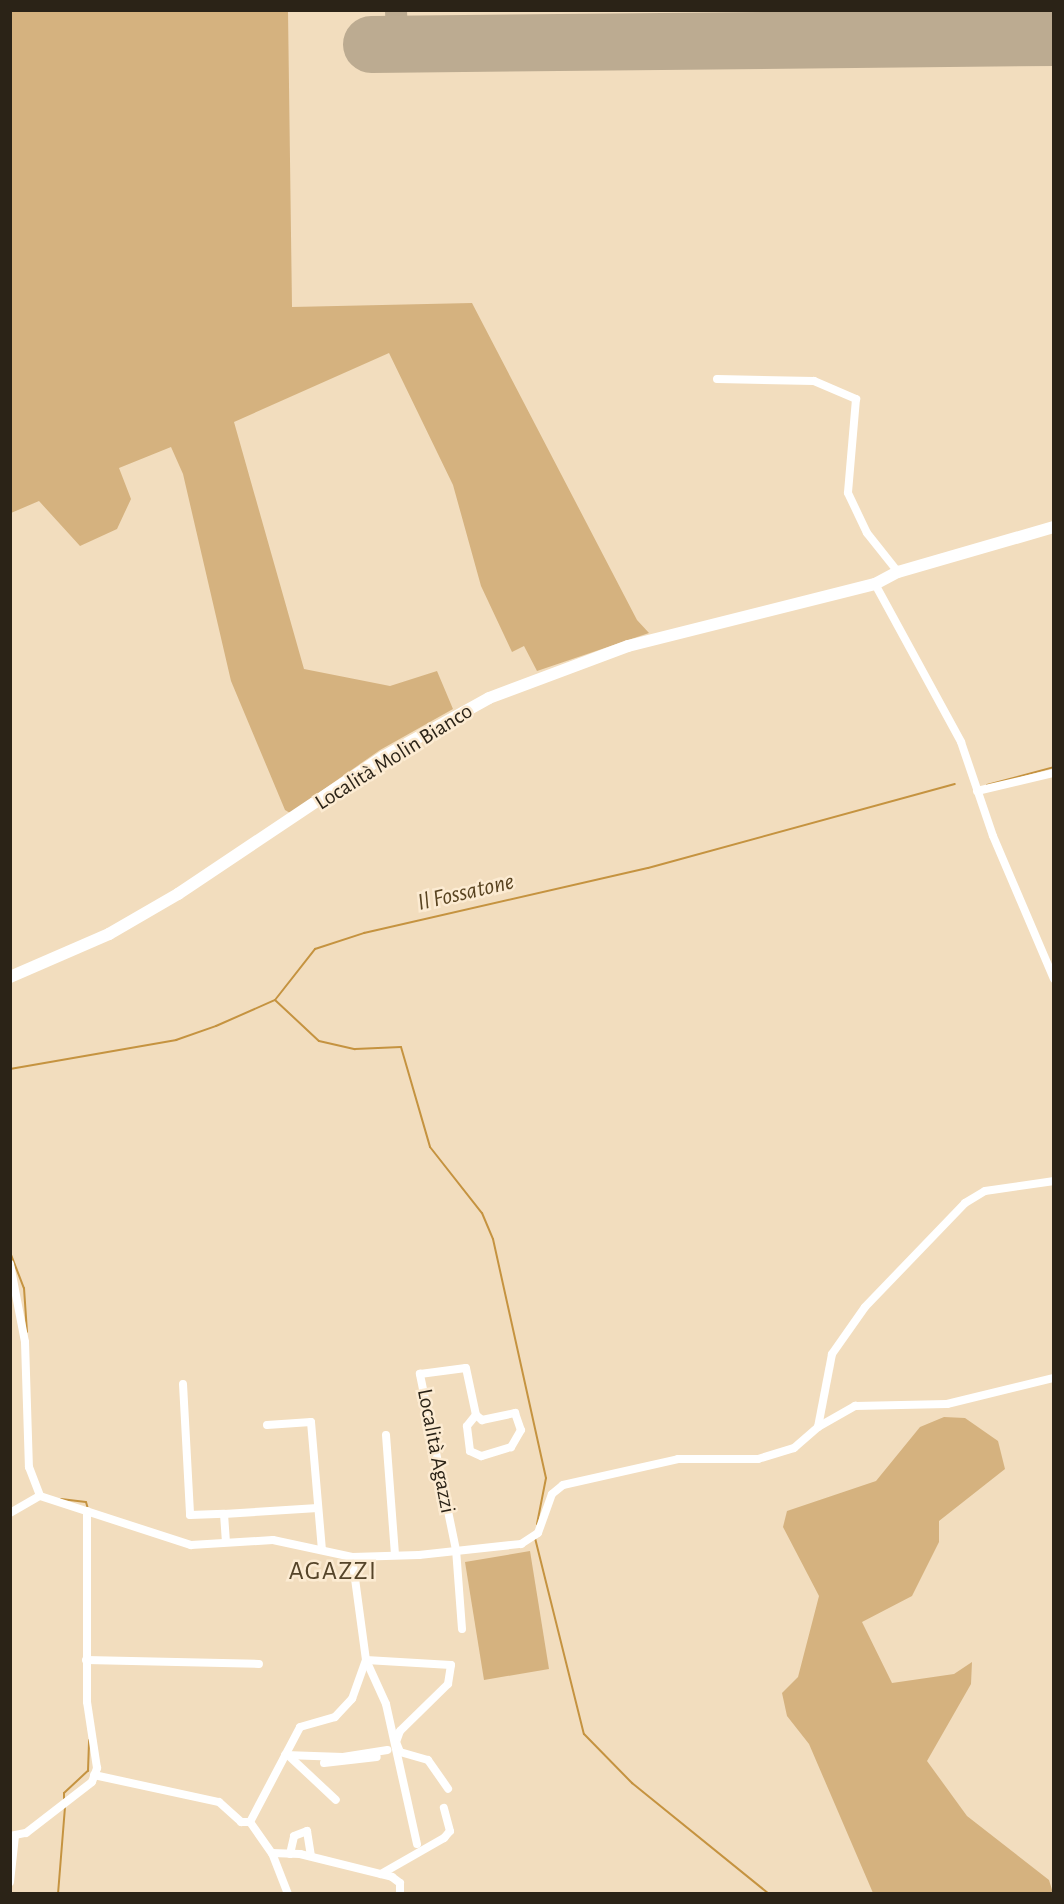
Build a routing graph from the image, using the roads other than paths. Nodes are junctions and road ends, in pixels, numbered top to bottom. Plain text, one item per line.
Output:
1 (717, 379) dead end
2 (1053, 527) edge
3 (898, 572) junction
4 (875, 584) junction
5 (1053, 773) edge
6 (977, 791) junction
7 (10, 977) edge
8 (1053, 979) edge
9 (1053, 1181) edge
10 (10, 1264) edge
11 (1053, 1378) edge
12 (183, 1384) dead end
13 (476, 1416) junction
14 (267, 1425) dead end
15 (818, 1426) junction
16 (386, 1435) dead end
17 (40, 1496) junction
18 (318, 1508) junction
19 (87, 1511) junction
20 (10, 1514) edge
21 (224, 1514) junction
22 (226, 1541) junction
23 (322, 1550) junction
24 (456, 1550) junction
25 (395, 1555) junction
26 (352, 1557) junction
27 (462, 1629) dead end
28 (86, 1660) junction
29 (366, 1660) junction
30 (259, 1664) dead end
31 (391, 1751) junction
32 (285, 1755) junction
33 (324, 1763) dead end
34 (94, 1775) junction
35 (448, 1789) dead end
36 (336, 1800) dead end
37 (444, 1808) dead end
38 (250, 1822) junction
39 (13, 1836) edge
40 (417, 1844) dead end
41 (272, 1853) junction
42 (290, 1854) junction
43 (311, 1856) junction
44 (381, 1874) junction
45 (10, 1882) edge
46 (288, 1893) edge
47 (400, 1893) edge

1 - 3 street
2 - 3 street, Località Molin Bianco
3 - 4 street, Località Molin Bianco
4 - 6 street
4 - 7 street, Località Molin Bianco
5 - 6 street
6 - 8 street
9 - 15 street
10 - 17 street
11 - 15 street
12 - 21 street
13 - 13 street
13 - 24 street, Località Agazzi
14 - 18 street
15 - 24 street
16 - 25 street, Località Agazzi
17 - 19 street
17 - 20 street
18 - 21 street
18 - 23 street
19 - 22 street
19 - 28 street
21 - 22 street
22 - 23 street
23 - 26 street
24 - 25 street
24 - 27 street
25 - 26 street
26 - 29 street
28 - 30 street
28 - 34 street
29 - 31 street
29 - 32 street
29 - 35 street
31 - 32 street
31 - 33 street
31 - 40 street
32 - 36 street
32 - 38 street
34 - 38 street
34 - 39 street
37 - 44 street
38 - 41 street
39 - 45 street
41 - 42 street
41 - 46 street
42 - 43 street
42 - 43 street
43 - 44 street
44 - 47 street

